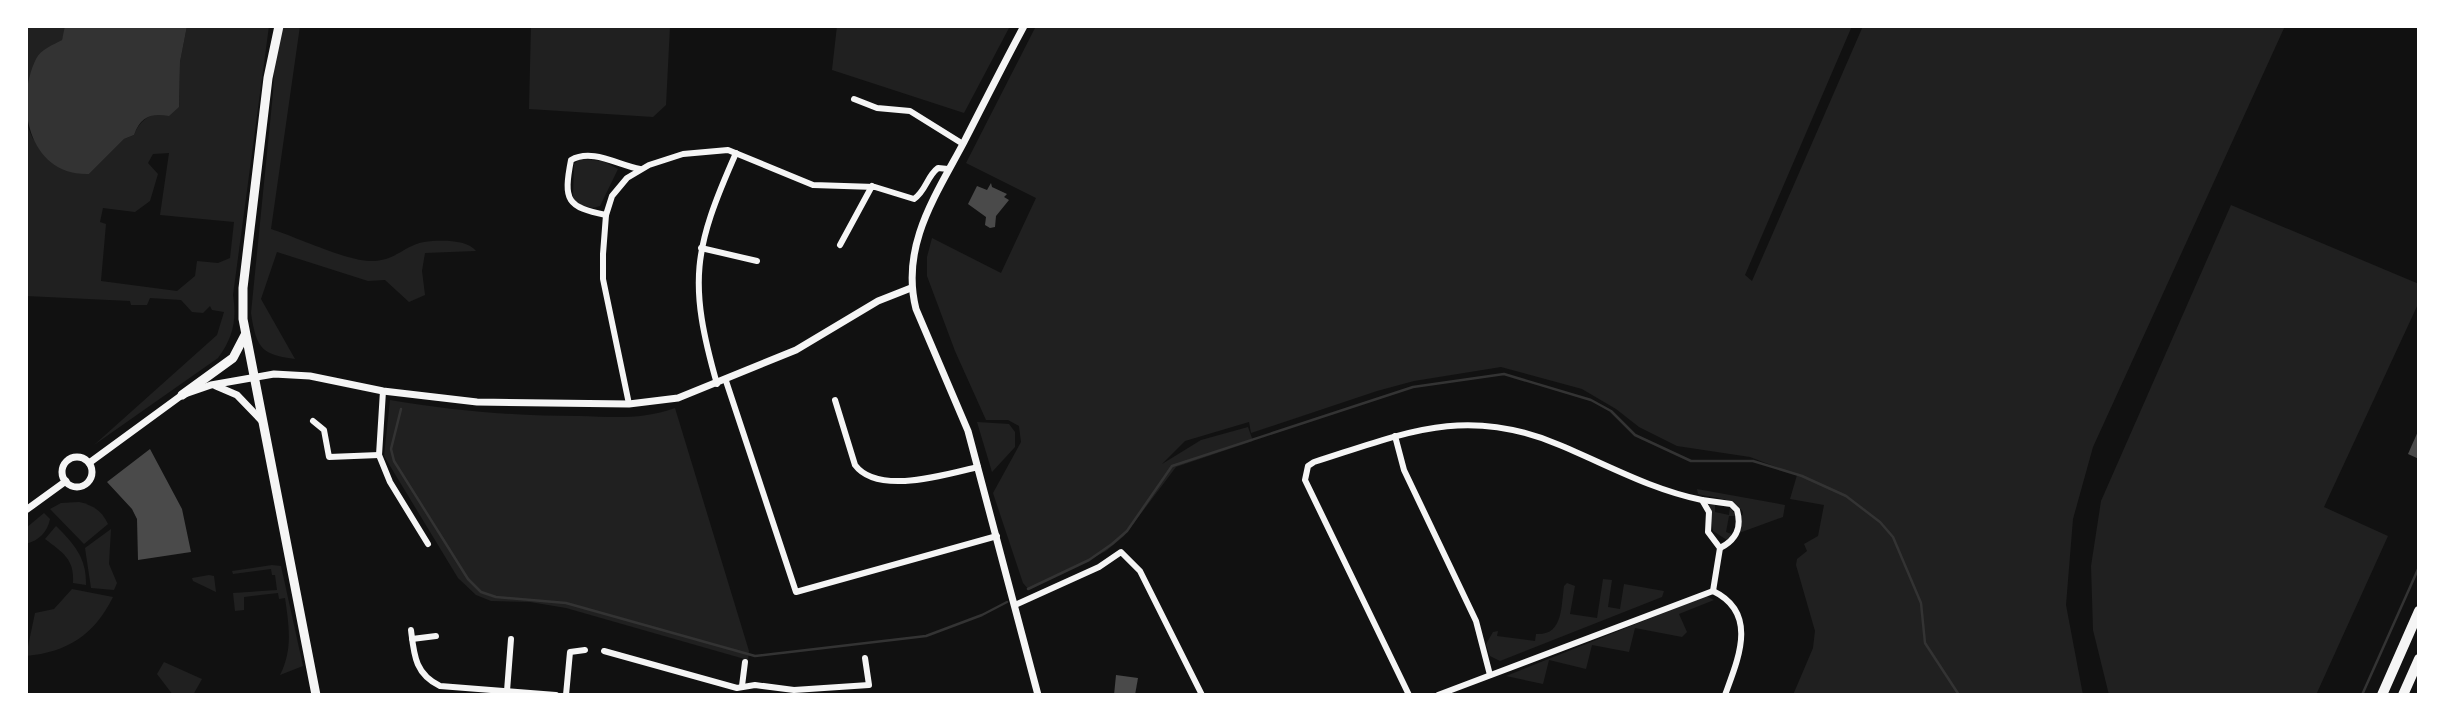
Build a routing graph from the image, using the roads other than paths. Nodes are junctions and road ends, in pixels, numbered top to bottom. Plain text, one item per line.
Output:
1 (279, 26) edge
2 (1024, 26) edge
3 (854, 99) dead end
4 (962, 144) junction
5 (736, 153) junction
6 (640, 169) junction
7 (948, 169) junction
8 (872, 186) junction
9 (606, 215) junction
10 (840, 245) dead end
11 (701, 248) junction
12 (757, 261) dead end
13 (911, 288) junction
14 (245, 335) junction
15 (255, 376) junction
16 (726, 381) junction
17 (717, 384) junction
18 (211, 385) junction
19 (383, 391) junction
20 (182, 395) junction
21 (835, 400) dead end
22 (629, 404) junction
23 (313, 421) dead end
24 (264, 423) junction
25 (1395, 436) junction
26 (379, 455) junction
27 (89, 463) junction
28 (978, 467) junction
29 (66, 481) junction
30 (1702, 500) junction
31 (26, 510) edge
32 (997, 536) junction
33 (428, 544) dead end
34 (1720, 548) junction
35 (1715, 592) junction
36 (1015, 605) junction
37 (2419, 611) edge
38 (411, 629) dead end
39 (436, 636) dead end
40 (412, 639) junction
41 (511, 639) dead end
42 (585, 650) dead end
43 (604, 651) dead end
44 (865, 658) dead end
45 (2418, 660) edge
46 (745, 662) dead end
47 (1490, 675) junction
48 (1463, 686) junction
49 (738, 690) edge
50 (507, 691) junction
51 (316, 695) edge
52 (556, 695) edge
53 (566, 695) edge
54 (1038, 695) edge
55 (1202, 695) edge
56 (1409, 695) edge
57 (1438, 695) edge
58 (1466, 695) edge
59 (1725, 695) edge
60 (2382, 695) edge
61 (2403, 695) edge

1 - 14 main road
2 - 4 street
3 - 4 street
4 - 7 street
5 - 6 street
5 - 8 street
5 - 11 street
6 - 9 street
6 - 9 street
7 - 8 street
7 - 13 street
8 - 10 street
9 - 22 street
11 - 12 street
11 - 17 street
13 - 16 street
13 - 28 street
14 - 15 main road
14 - 20 main road
15 - 18 street
15 - 19 street
15 - 24 main road
16 - 17 street
16 - 32 street
17 - 22 street
18 - 20 street
18 - 24 street
19 - 22 street
19 - 26 street
20 - 27 street
21 - 28 street
23 - 26 street
24 - 51 main road
25 - 30 street
25 - 47 street
25 - 56 street
26 - 33 street
27 - 29 street
27 - 29 street
28 - 32 street
29 - 31 street
30 - 34 street
30 - 34 street
32 - 36 street
34 - 35 street
35 - 47 street
35 - 59 street
36 - 54 street
36 - 55 street
37 - 60 highway
38 - 40 street
39 - 40 street
40 - 50 street
41 - 50 street
42 - 53 street
43 - 49 street
44 - 49 street
45 - 61 highway
46 - 49 street
47 - 48 street
48 - 57 street
48 - 58 street
50 - 52 street

